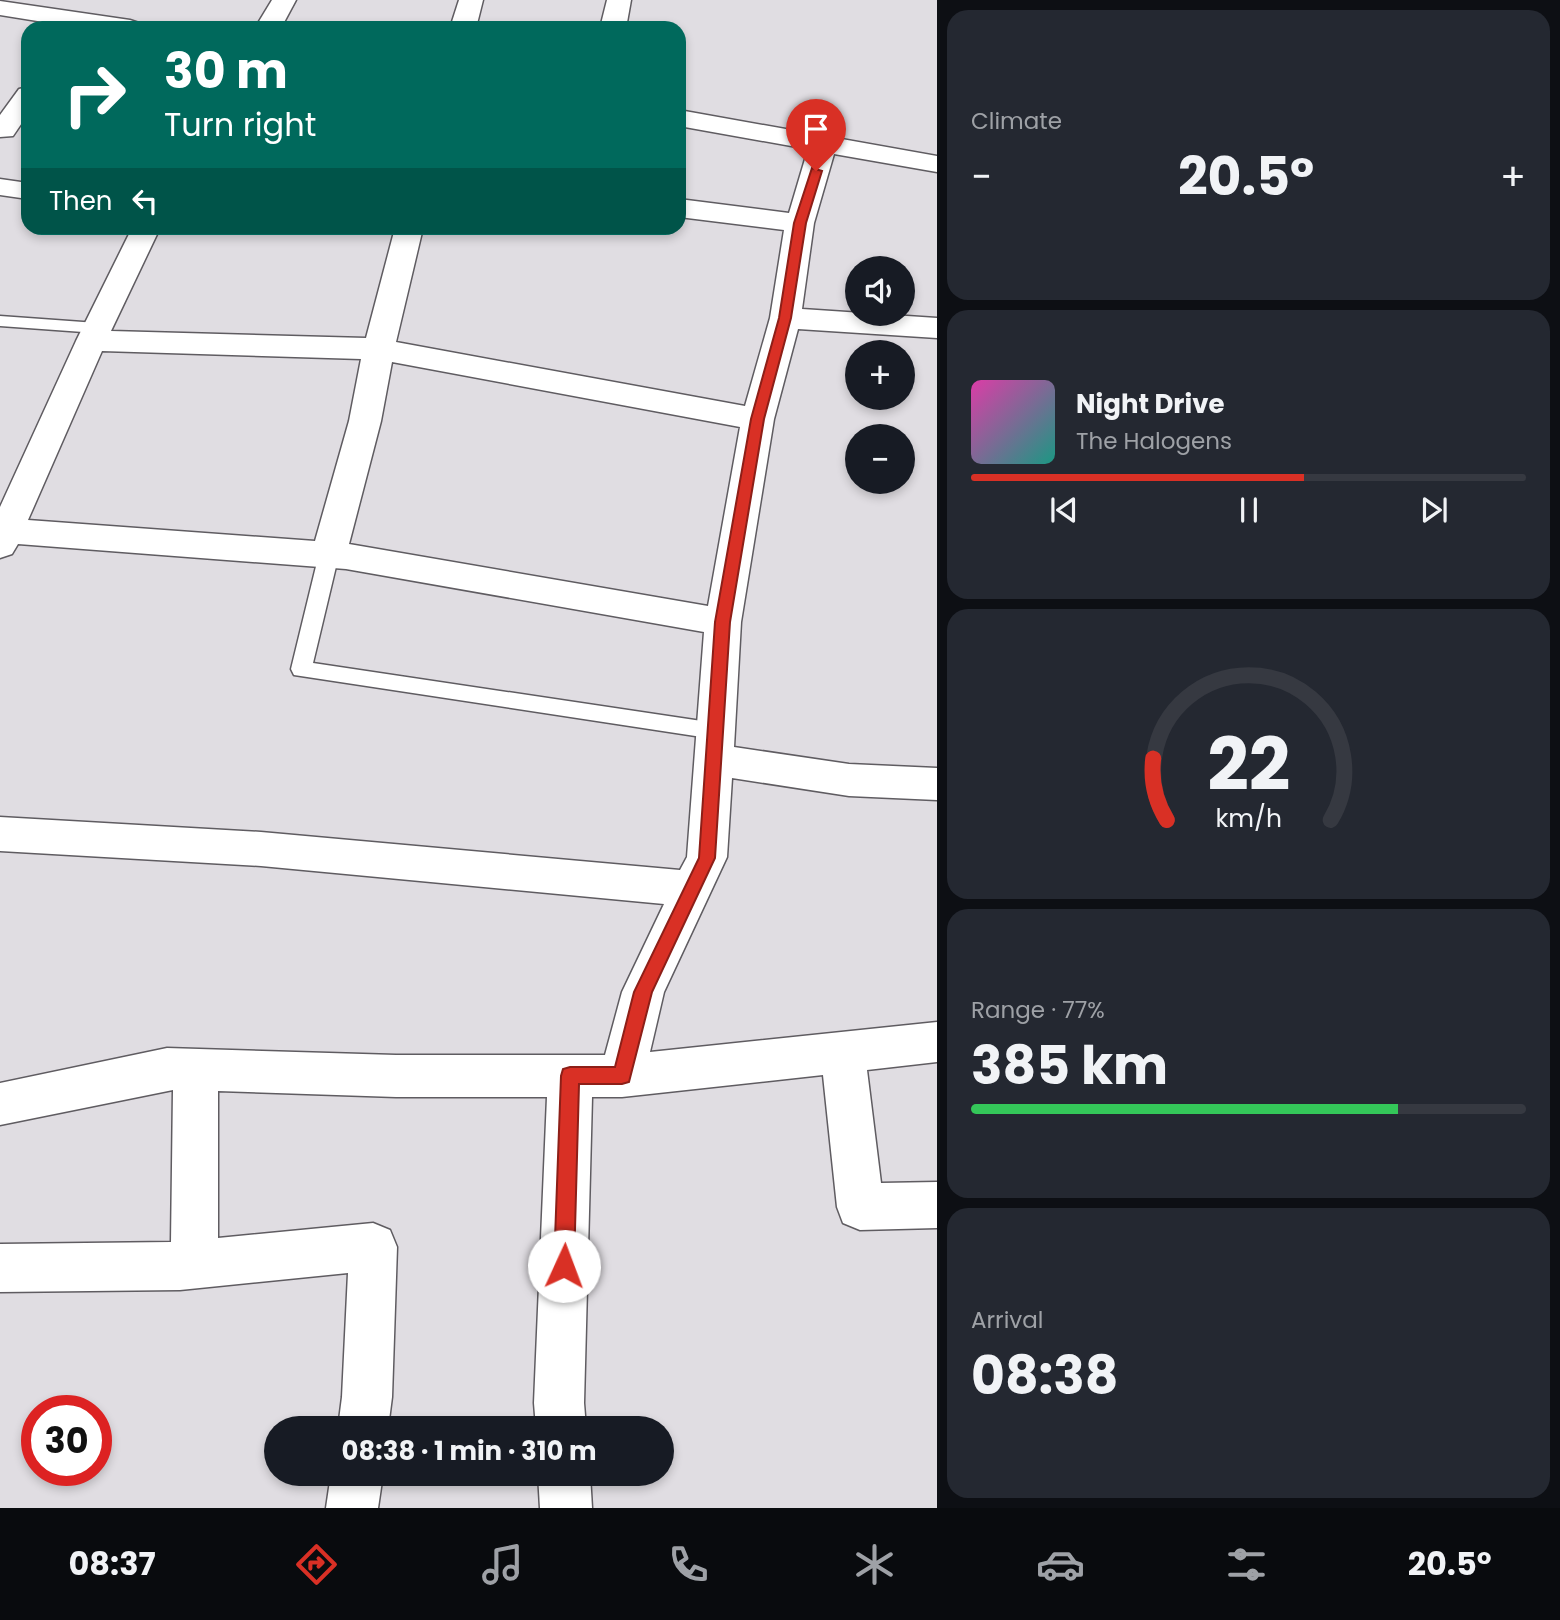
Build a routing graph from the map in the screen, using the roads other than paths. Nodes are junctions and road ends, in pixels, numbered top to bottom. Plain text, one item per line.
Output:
1 (284, 0) edge
2 (471, 0) edge
3 (619, 0) edge
4 (0, 8) edge
5 (64, 21) edge
6 (272, 21) edge
7 (465, 21) edge
8 (614, 21) edge
9 (21, 105) edge
10 (686, 119) edge
11 (3, 130) dead end
12 (824, 145) junction
13 (937, 164) edge
14 (0, 187) edge
15 (21, 190) edge
16 (686, 209) edge
17 (800, 223) junction
18 (143, 235) edge
19 (407, 235) edge
20 (785, 318) junction
21 (0, 320) edge
22 (937, 328) edge
23 (94, 335) junction
24 (379, 349) junction
25 (758, 419) junction
26 (2, 535) edge
27 (329, 554) junction
28 (723, 622) junction
29 (714, 746) junction
30 (937, 784) edge
31 (0, 834) edge
32 (694, 889) junction
33 (937, 1042) edge
34 (843, 1051) junction
35 (196, 1070) junction
36 (570, 1076) junction
37 (622, 1076) junction
38 (0, 1104) edge
39 (937, 1205) edge
40 (194, 1265) junction
41 (0, 1268) edge
42 (365, 1416) edge
43 (560, 1416) edge
44 (355, 1486) edge
45 (565, 1486) edge
46 (352, 1508) edge
47 (566, 1508) edge

1 - 6 street
2 - 7 street
3 - 8 street
4 - 5 street
9 - 11 street
10 - 12 street
12 - 13 street
12 - 17 street
14 - 15 street
16 - 17 street
17 - 20 street
18 - 23 street
19 - 24 street
20 - 22 street
20 - 25 street
21 - 23 lane
23 - 24 street
23 - 26 street
24 - 25 street
24 - 27 street
25 - 28 street
26 - 27 street
27 - 28 street
27 - 29 lane
28 - 29 street
29 - 30 street
29 - 32 street
31 - 32 street
32 - 37 street
33 - 34 street
34 - 37 street
34 - 39 street
35 - 36 street
35 - 38 street
35 - 40 street
36 - 37 street
36 - 43 street
40 - 41 street
40 - 42 street
44 - 46 street
45 - 47 street

